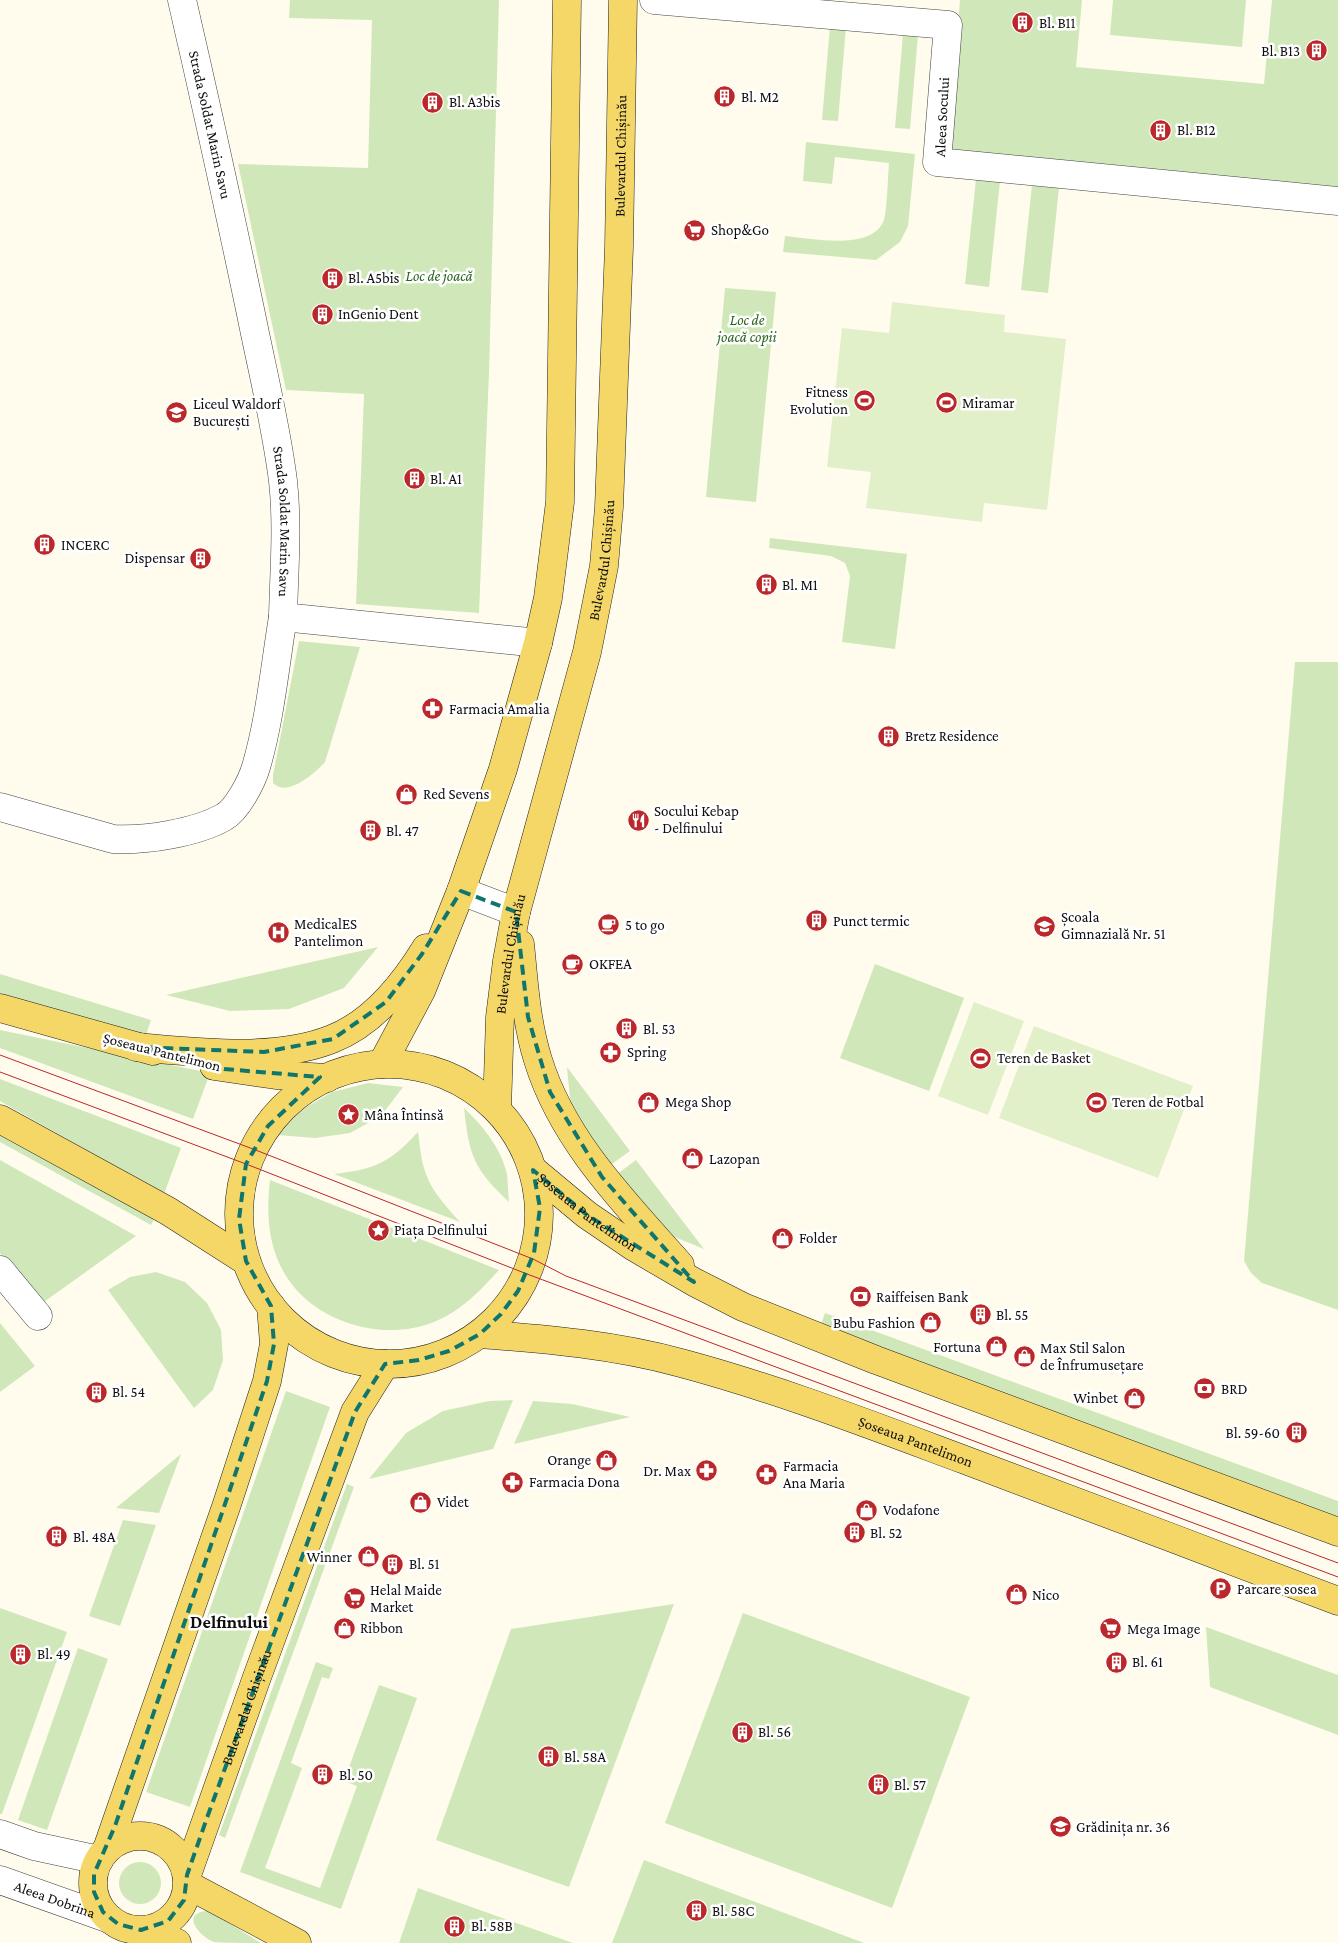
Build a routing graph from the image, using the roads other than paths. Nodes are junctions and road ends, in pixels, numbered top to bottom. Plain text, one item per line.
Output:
1 (182, 0) edge
2 (567, 0) edge
3 (623, 0) edge
4 (654, 0) edge
5 (1338, 201) edge
6 (283, 617) junction
7 (538, 643) junction
8 (0, 807) edge
9 (461, 891) junction
10 (516, 912) junction
11 (0, 1008) edge
12 (136, 1046) junction
13 (382, 1064) junction
14 (327, 1078) junction
15 (497, 1109) junction
16 (0, 1119) edge
17 (533, 1170) junction
18 (246, 1261) junction
19 (0, 1270) edge
20 (694, 1282) junction
21 (271, 1306) junction
22 (38, 1316) dead end
23 (480, 1334) junction
24 (385, 1364) junction
25 (1338, 1532) edge
26 (1338, 1601) edge
27 (0, 1834) edge
28 (103, 1854) junction
29 (0, 1880) edge
30 (187, 1880) junction
31 (110, 1918) junction
32 (146, 1930) junction
33 (177, 1943) edge
34 (297, 1943) edge

1 - 6 street, Strada Soldat Marin Savu
2 - 7 main road
3 - 10 main road, Bulevardul Chișinău
4 - 5 street, Aleea Socului
6 - 7 street, Strada Soldat Marin Savu
6 - 8 street
7 - 9 main road
9 - 10 street
9 - 12 main road
9 - 13 main road
10 - 15 main road, Bulevardul Chișinău
10 - 20 main road
11 - 12 main road, Șoseaua Pantelimon
12 - 14 main road, Șoseaua Pantelimon
13 - 14 main road
13 - 15 main road
14 - 18 main road
15 - 17 main road
16 - 18 main road
17 - 20 main road, Șoseaua Pantelimon
17 - 23 main road
18 - 21 main road
19 - 22 street
20 - 25 main road, Șoseaua Pantelimon
21 - 24 main road
21 - 28 main road
23 - 24 main road
23 - 26 main road, Șoseaua Pantelimon
24 - 30 main road, Bulevardul Chișinău
27 - 28 street
28 - 30 main road
28 - 31 main road
29 - 31 street, Aleea Dobrina
30 - 32 main road, Bulevardul Chișinău
30 - 34 main road
31 - 32 main road
32 - 33 main road

